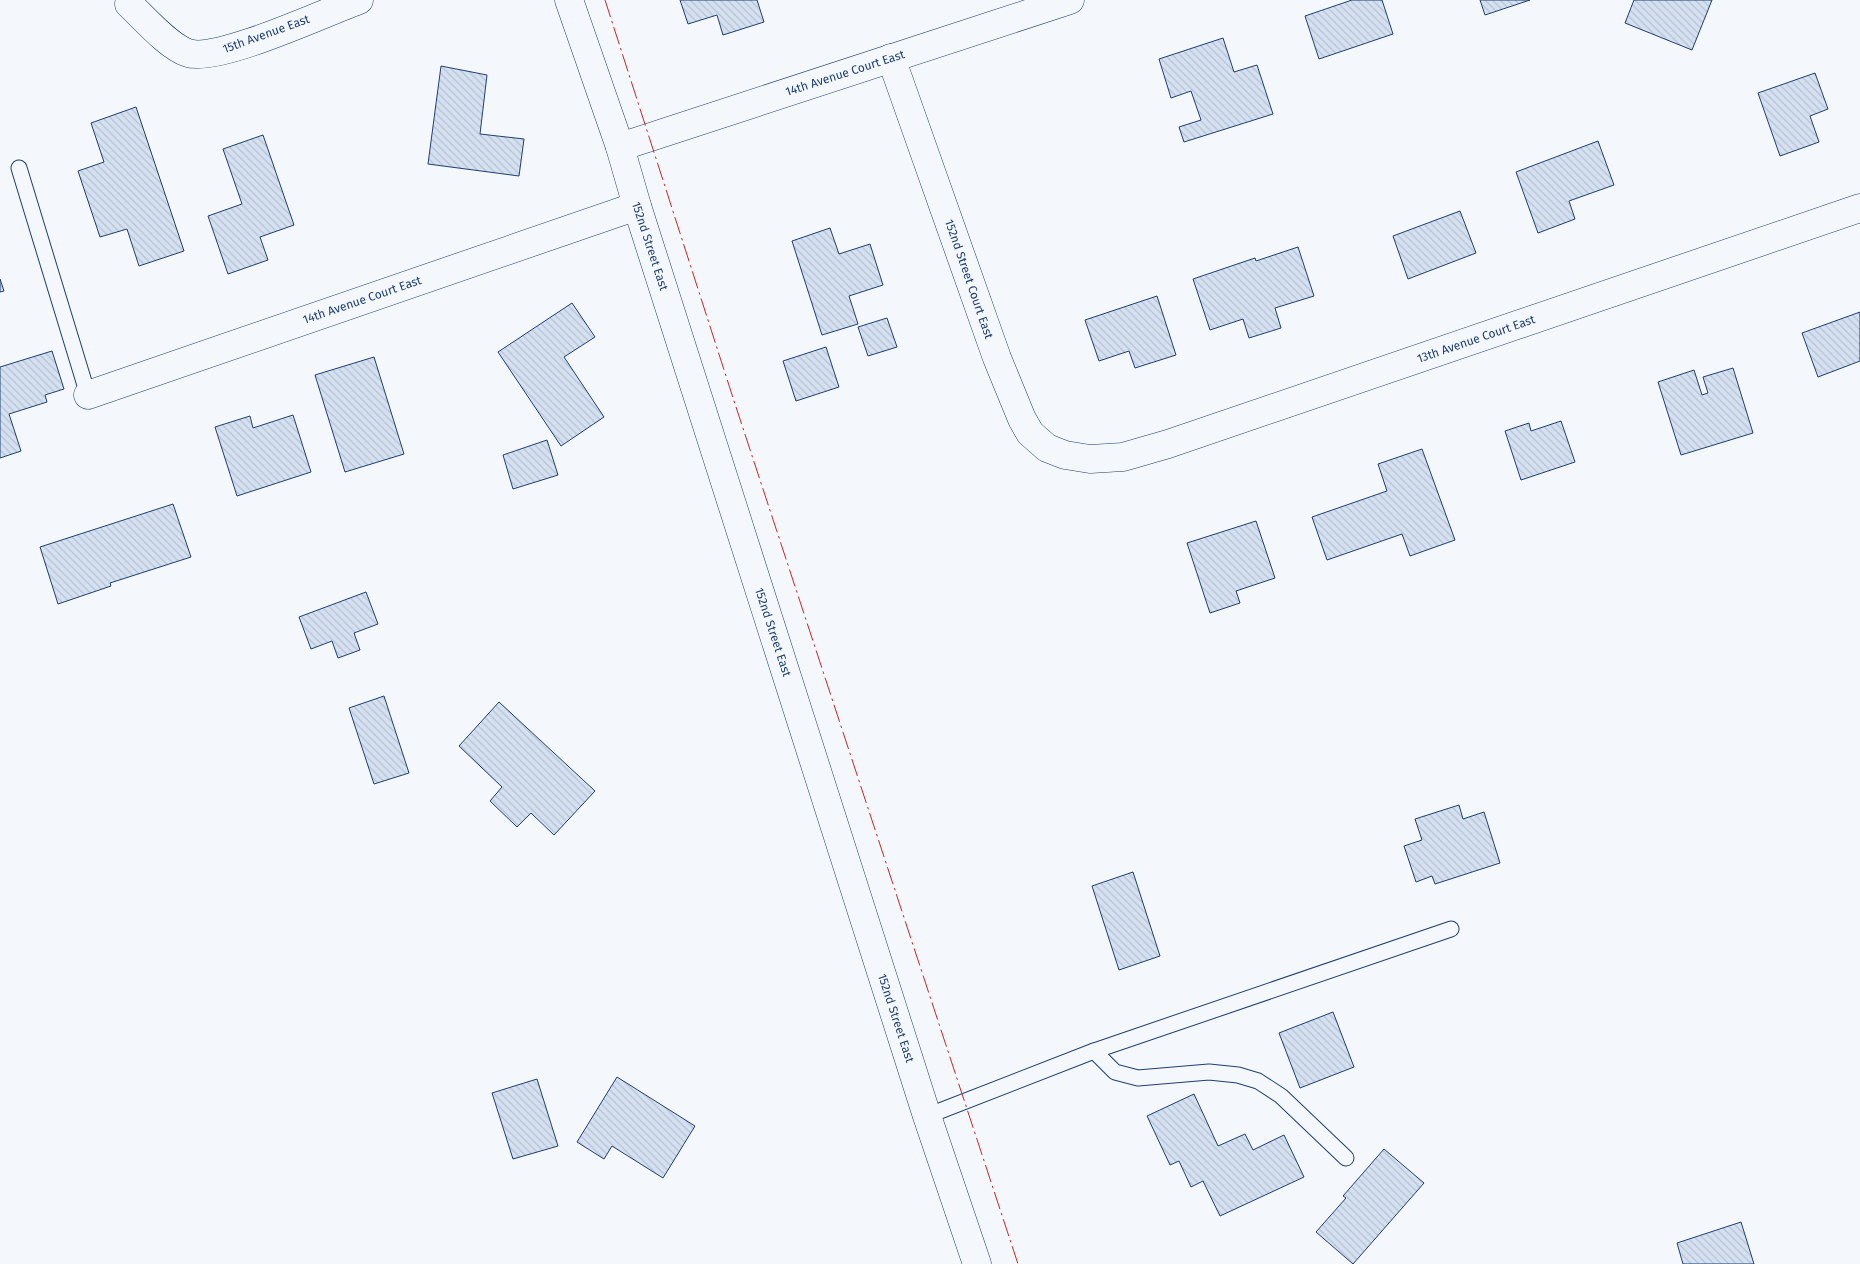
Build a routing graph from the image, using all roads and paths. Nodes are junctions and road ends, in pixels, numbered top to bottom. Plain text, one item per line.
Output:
1 (357, 0) edge
2 (569, 0) edge
3 (1070, 0) edge
4 (128, 2) edge
5 (891, 58) junction
6 (620, 147) junction
7 (19, 168) dead end
8 (637, 206) junction
9 (1860, 208) edge
10 (88, 395) joint
11 (1090, 459) joint
12 (1450, 929) dead end
13 (1094, 1051) junction
14 (927, 1116) junction
15 (1346, 1158) dead end
16 (977, 1264) edge

1 - 4 street, 15th Avenue East
2 - 6 street, 152nd Street East
3 - 5 street, 14th Avenue Court East
5 - 6 street, 14th Avenue Court East
5 - 11 street, 152nd Street Court East
6 - 8 street, 152nd Street East
7 - 10 lane
8 - 10 street, 14th Avenue Court East
8 - 14 street, 152nd Street East
9 - 11 street, 13th Avenue Court East
12 - 13 lane
13 - 14 lane
13 - 15 lane
14 - 16 street, 152nd Street East

